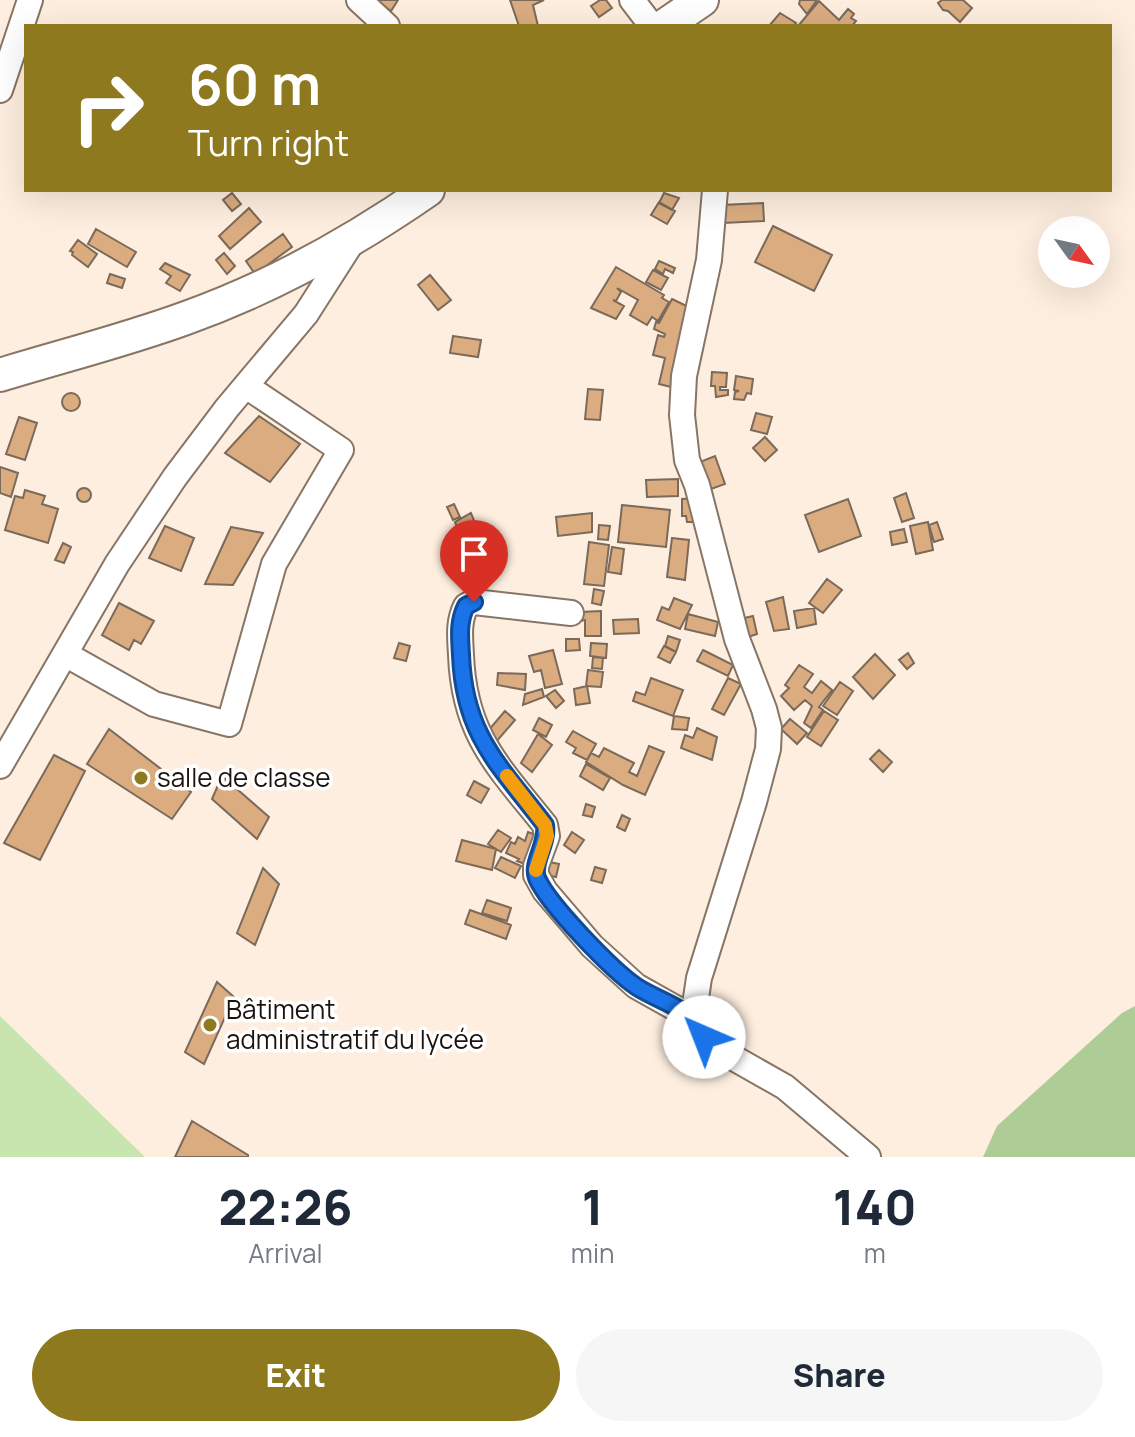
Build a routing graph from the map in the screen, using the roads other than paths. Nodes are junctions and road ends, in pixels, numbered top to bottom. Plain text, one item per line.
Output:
1 (30, 0) edge
2 (359, 0) edge
3 (632, 0) edge
4 (702, 0) edge
5 (385, 24) edge
6 (650, 24) edge
7 (667, 24) edge
8 (0, 90) edge
9 (425, 192) edge
10 (715, 192) edge
11 (354, 239) junction
12 (0, 375) edge
13 (246, 386) junction
14 (571, 613) dead end
15 (65, 654) junction
16 (0, 766) edge
17 (693, 1018) junction
18 (868, 1157) edge

1 - 8 street
2 - 5 street
3 - 6 street
4 - 7 street
9 - 11 street
10 - 17 street
11 - 12 street
11 - 13 street
13 - 15 street
13 - 15 street
14 - 17 street
15 - 16 street
17 - 18 street

